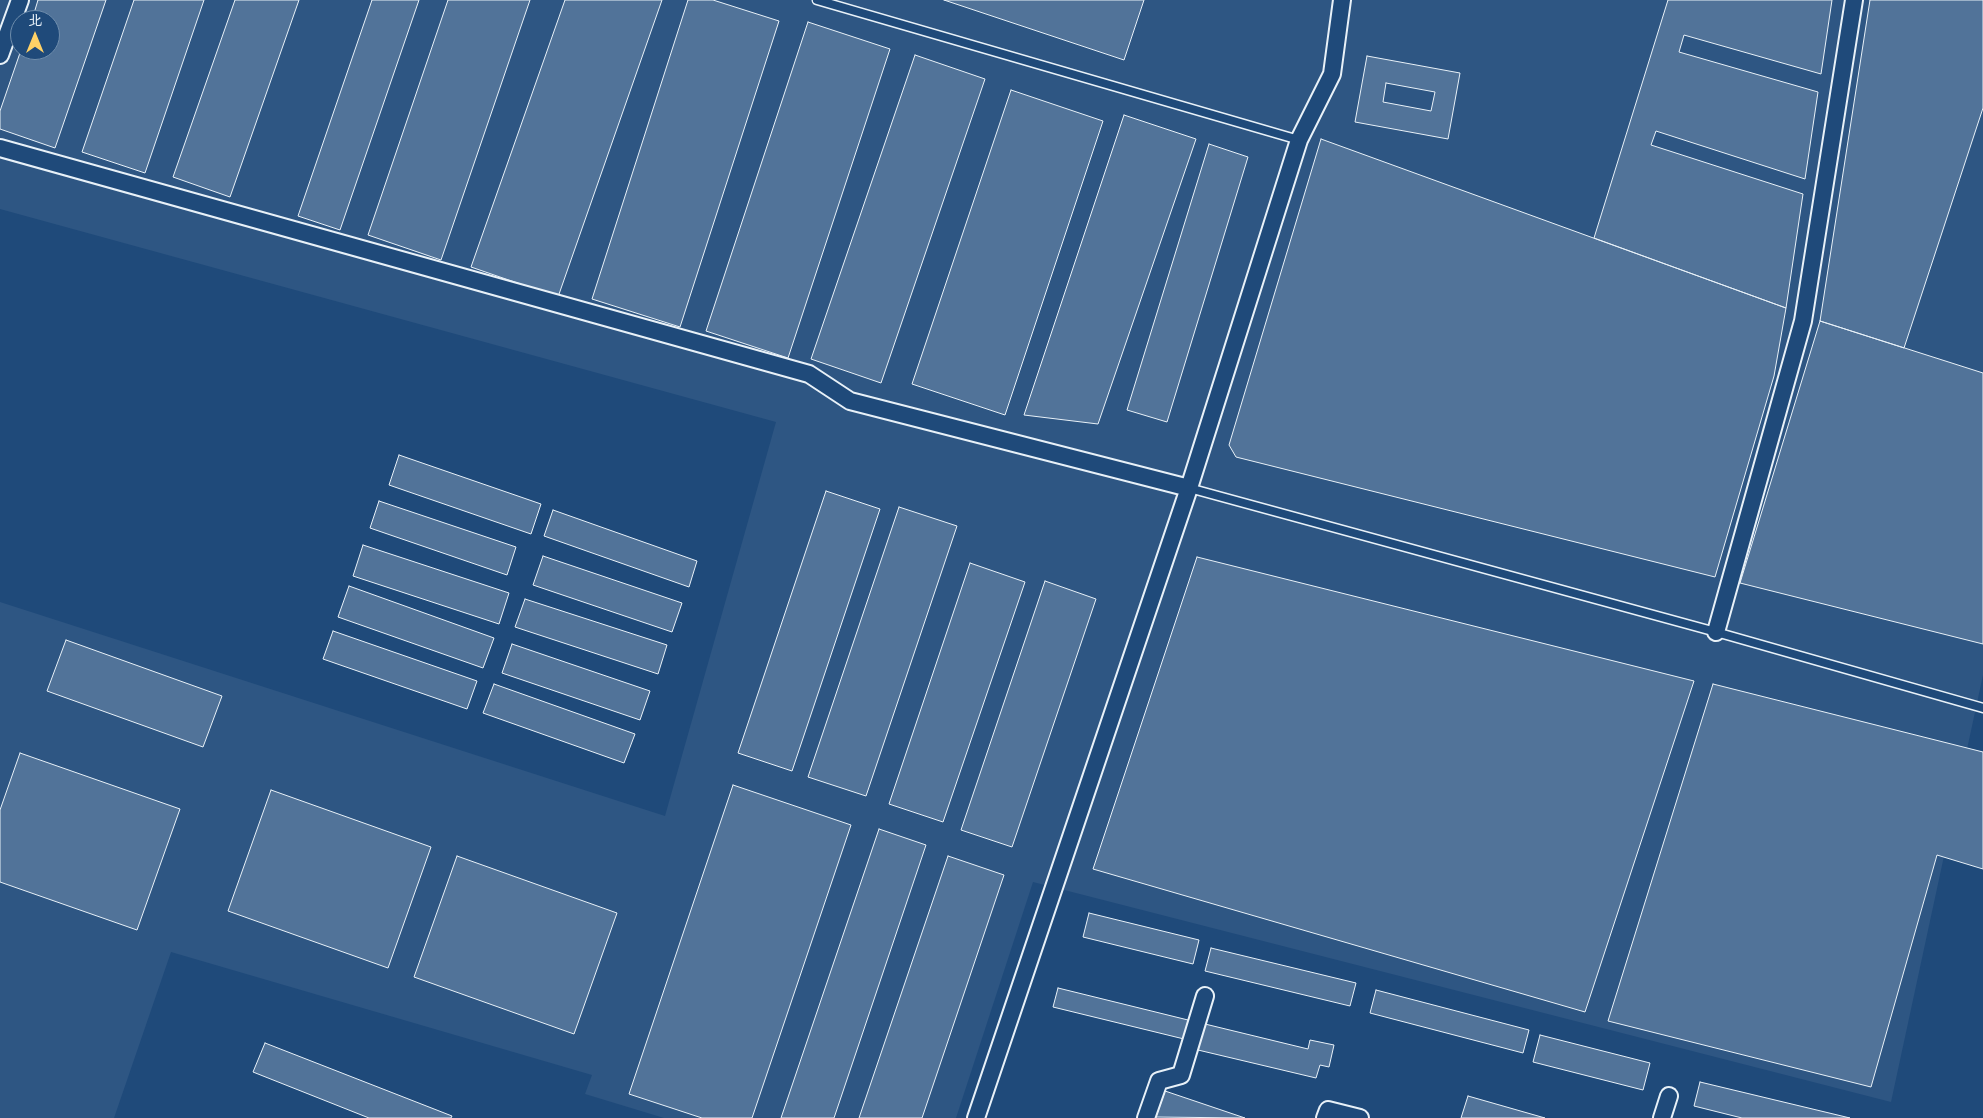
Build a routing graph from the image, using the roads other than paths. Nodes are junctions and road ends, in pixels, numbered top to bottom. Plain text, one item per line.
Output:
1 (20, 0) edge
2 (817, 0) edge
3 (1342, 0) edge
4 (1854, 0) edge
5 (0, 55) edge
6 (1299, 140) junction
7 (0, 148) edge
8 (1189, 488) junction
9 (1716, 632) junction
10 (1983, 708) edge
11 (1205, 996) dead end
12 (1669, 1096) dead end
13 (976, 1118) edge
14 (1146, 1118) edge
15 (1325, 1118) edge
16 (1360, 1118) edge
17 (1662, 1118) edge

1 - 5 street
2 - 6 lane
3 - 6 street
4 - 9 street
6 - 8 street
7 - 8 street
8 - 9 lane
8 - 13 street
9 - 10 lane
11 - 14 street
12 - 17 street
15 - 16 street

